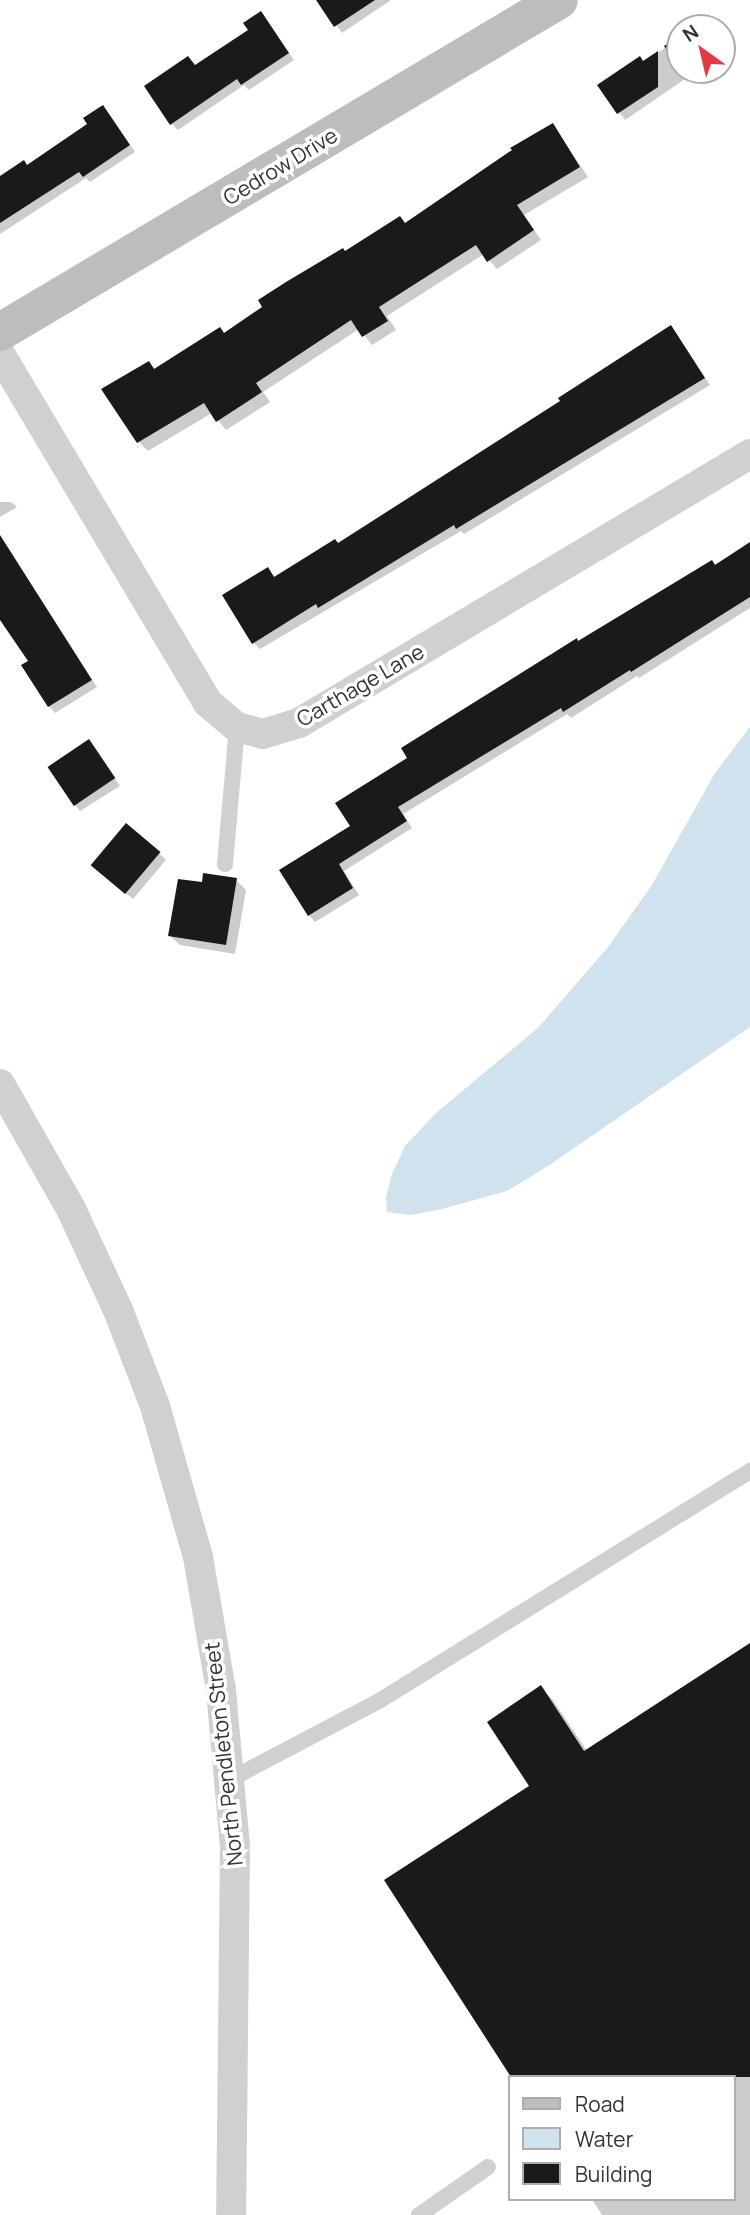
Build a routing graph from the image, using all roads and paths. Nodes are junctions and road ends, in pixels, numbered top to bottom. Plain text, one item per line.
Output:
1 (559, 0) edge
2 (0, 332) edge
3 (0, 354) edge
4 (750, 454) edge
5 (237, 727) junction
6 (225, 864) dead end
7 (0, 1084) edge
8 (750, 1471) edge
9 (229, 1780) junction
10 (488, 2167) dead end
11 (231, 2215) edge
12 (419, 2215) edge

1 - 2 street, Cedrow Drive
3 - 5 street
4 - 5 street, Carthage Lane
5 - 6 lane
7 - 9 street, North Pendleton Street
8 - 9 lane
9 - 11 street, North Pendleton Street
10 - 12 lane

